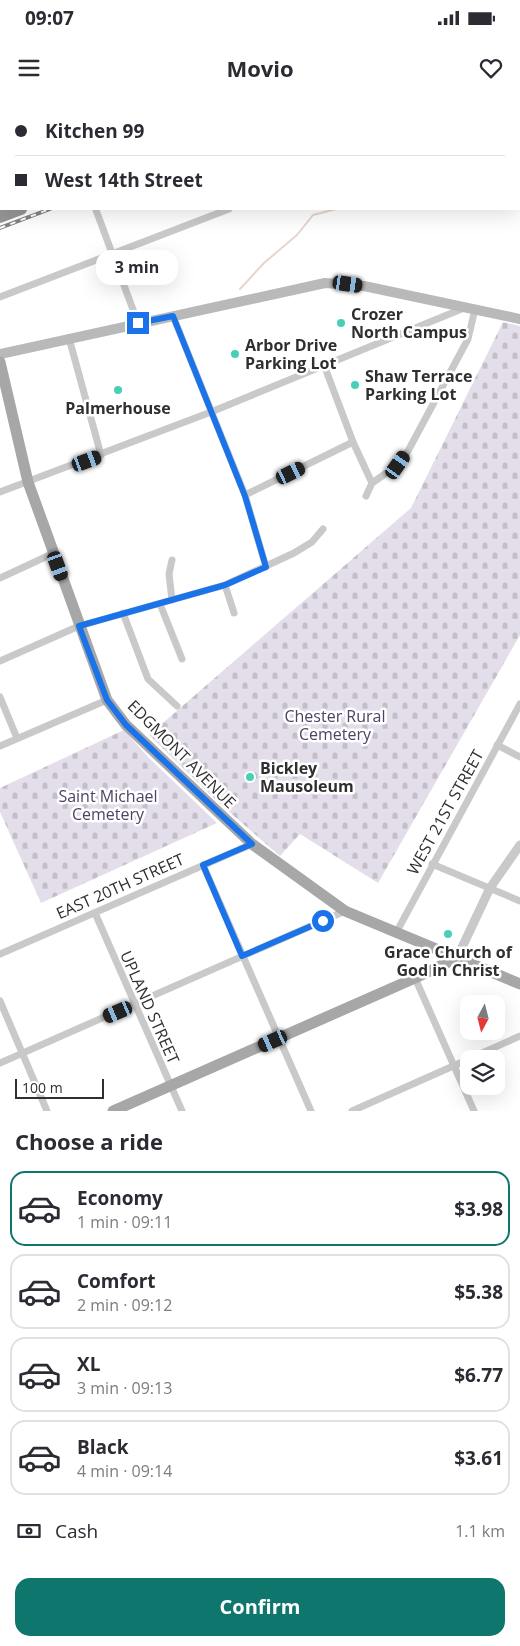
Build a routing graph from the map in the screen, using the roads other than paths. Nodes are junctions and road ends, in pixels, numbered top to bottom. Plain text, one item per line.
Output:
1 (18, 210) edge
2 (96, 210) edge
3 (226, 210) edge
4 (0, 217) edge
5 (113, 255) junction
6 (0, 297) edge
7 (471, 308) junction
8 (173, 316) junction
9 (520, 319) edge
10 (138, 323) junction
11 (69, 338) junction
12 (0, 354) edge
13 (0, 362) edge
14 (324, 365) junction
15 (211, 412) junction
16 (353, 442) junction
17 (101, 455) junction
18 (28, 482) junction
19 (372, 484) junction
20 (0, 492) edge
21 (245, 496) junction
22 (366, 496) dead end
23 (323, 529) dead end
24 (54, 553) junction
25 (172, 560) dead end
26 (266, 567) junction
27 (0, 578) edge
28 (225, 585) junction
29 (172, 600) junction
30 (160, 604) junction
31 (123, 613) junction
32 (234, 613) dead end
33 (79, 626) junction
34 (182, 659) dead end
35 (0, 661) edge
36 (0, 697) edge
37 (107, 700) junction
38 (520, 704) edge
39 (177, 706) dead end
40 (17, 738) junction
41 (497, 745) junction
42 (0, 746) edge
43 (520, 757) edge
44 (252, 844) junction
45 (520, 845) edge
46 (432, 864) junction
47 (203, 865) junction
48 (490, 888) junction
49 (520, 901) edge
50 (345, 910) junction
51 (95, 913) junction
52 (396, 933) junction
53 (425, 945) junction
54 (0, 954) edge
55 (242, 956) junction
56 (457, 958) junction
57 (431, 971) junction
58 (416, 978) junction
59 (520, 984) edge
60 (0, 1001) edge
61 (134, 1005) junction
62 (520, 1036) edge
63 (279, 1038) junction
64 (489, 1050) edge
65 (23, 1053) junction
66 (0, 1063) edge
67 (460, 1063) edge
68 (454, 1065) junction
69 (170, 1086) junction
70 (47, 1111) edge
71 (113, 1111) edge
72 (182, 1111) edge
73 (311, 1111) edge
74 (352, 1111) edge
75 (474, 1111) edge

1 - 4 highway
2 - 5 street
3 - 5 street
5 - 6 street
5 - 10 street
7 - 8 main road
7 - 9 main road
7 - 14 street
7 - 19 street
8 - 10 main road
8 - 15 street
10 - 11 main road
11 - 12 main road
11 - 17 street
13 - 18 main road, EDGMONT AVENUE
14 - 15 street
14 - 16 street
15 - 17 street
15 - 21 street
16 - 19 street
16 - 21 street
17 - 18 street
18 - 20 street
18 - 24 main road, EDGMONT AVENUE
19 - 22 street
21 - 26 street
23 - 26 street
24 - 27 street
24 - 33 main road, EDGMONT AVENUE
25 - 29 street
26 - 28 street
28 - 29 street
28 - 32 street
29 - 30 street
30 - 31 street
30 - 34 street
31 - 33 street
31 - 39 street
33 - 35 street
33 - 37 main road, EDGMONT AVENUE
36 - 40 street
37 - 40 street
37 - 44 main road, EDGMONT AVENUE
38 - 41 street, WEST 21ST STREET
40 - 42 street
41 - 43 street
41 - 46 street, WEST 21ST STREET
44 - 47 street, EAST 20TH STREET
44 - 50 main road, EDGMONT AVENUE
45 - 48 street
46 - 48 street
46 - 52 street, WEST 21ST STREET
47 - 51 street, EAST 20TH STREET
47 - 55 street
48 - 49 street
48 - 56 street
50 - 52 main road, EDGMONT AVENUE
50 - 55 street
51 - 54 street, EAST 20TH STREET
51 - 61 street, UPLAND STREET
52 - 53 main road, EDGMONT AVENUE
53 - 56 main road, EDGMONT AVENUE
53 - 57 main road
55 - 61 street
55 - 63 street
56 - 57 main road
56 - 59 main road, EDGMONT AVENUE
57 - 58 main road
58 - 63 main road
58 - 68 street
60 - 65 street
61 - 65 street
61 - 69 street, UPLAND STREET
62 - 64 street
63 - 69 main road
63 - 73 street
65 - 66 street
65 - 70 street
67 - 68 street
68 - 74 street
68 - 75 street
69 - 71 main road
69 - 72 street, UPLAND STREET

